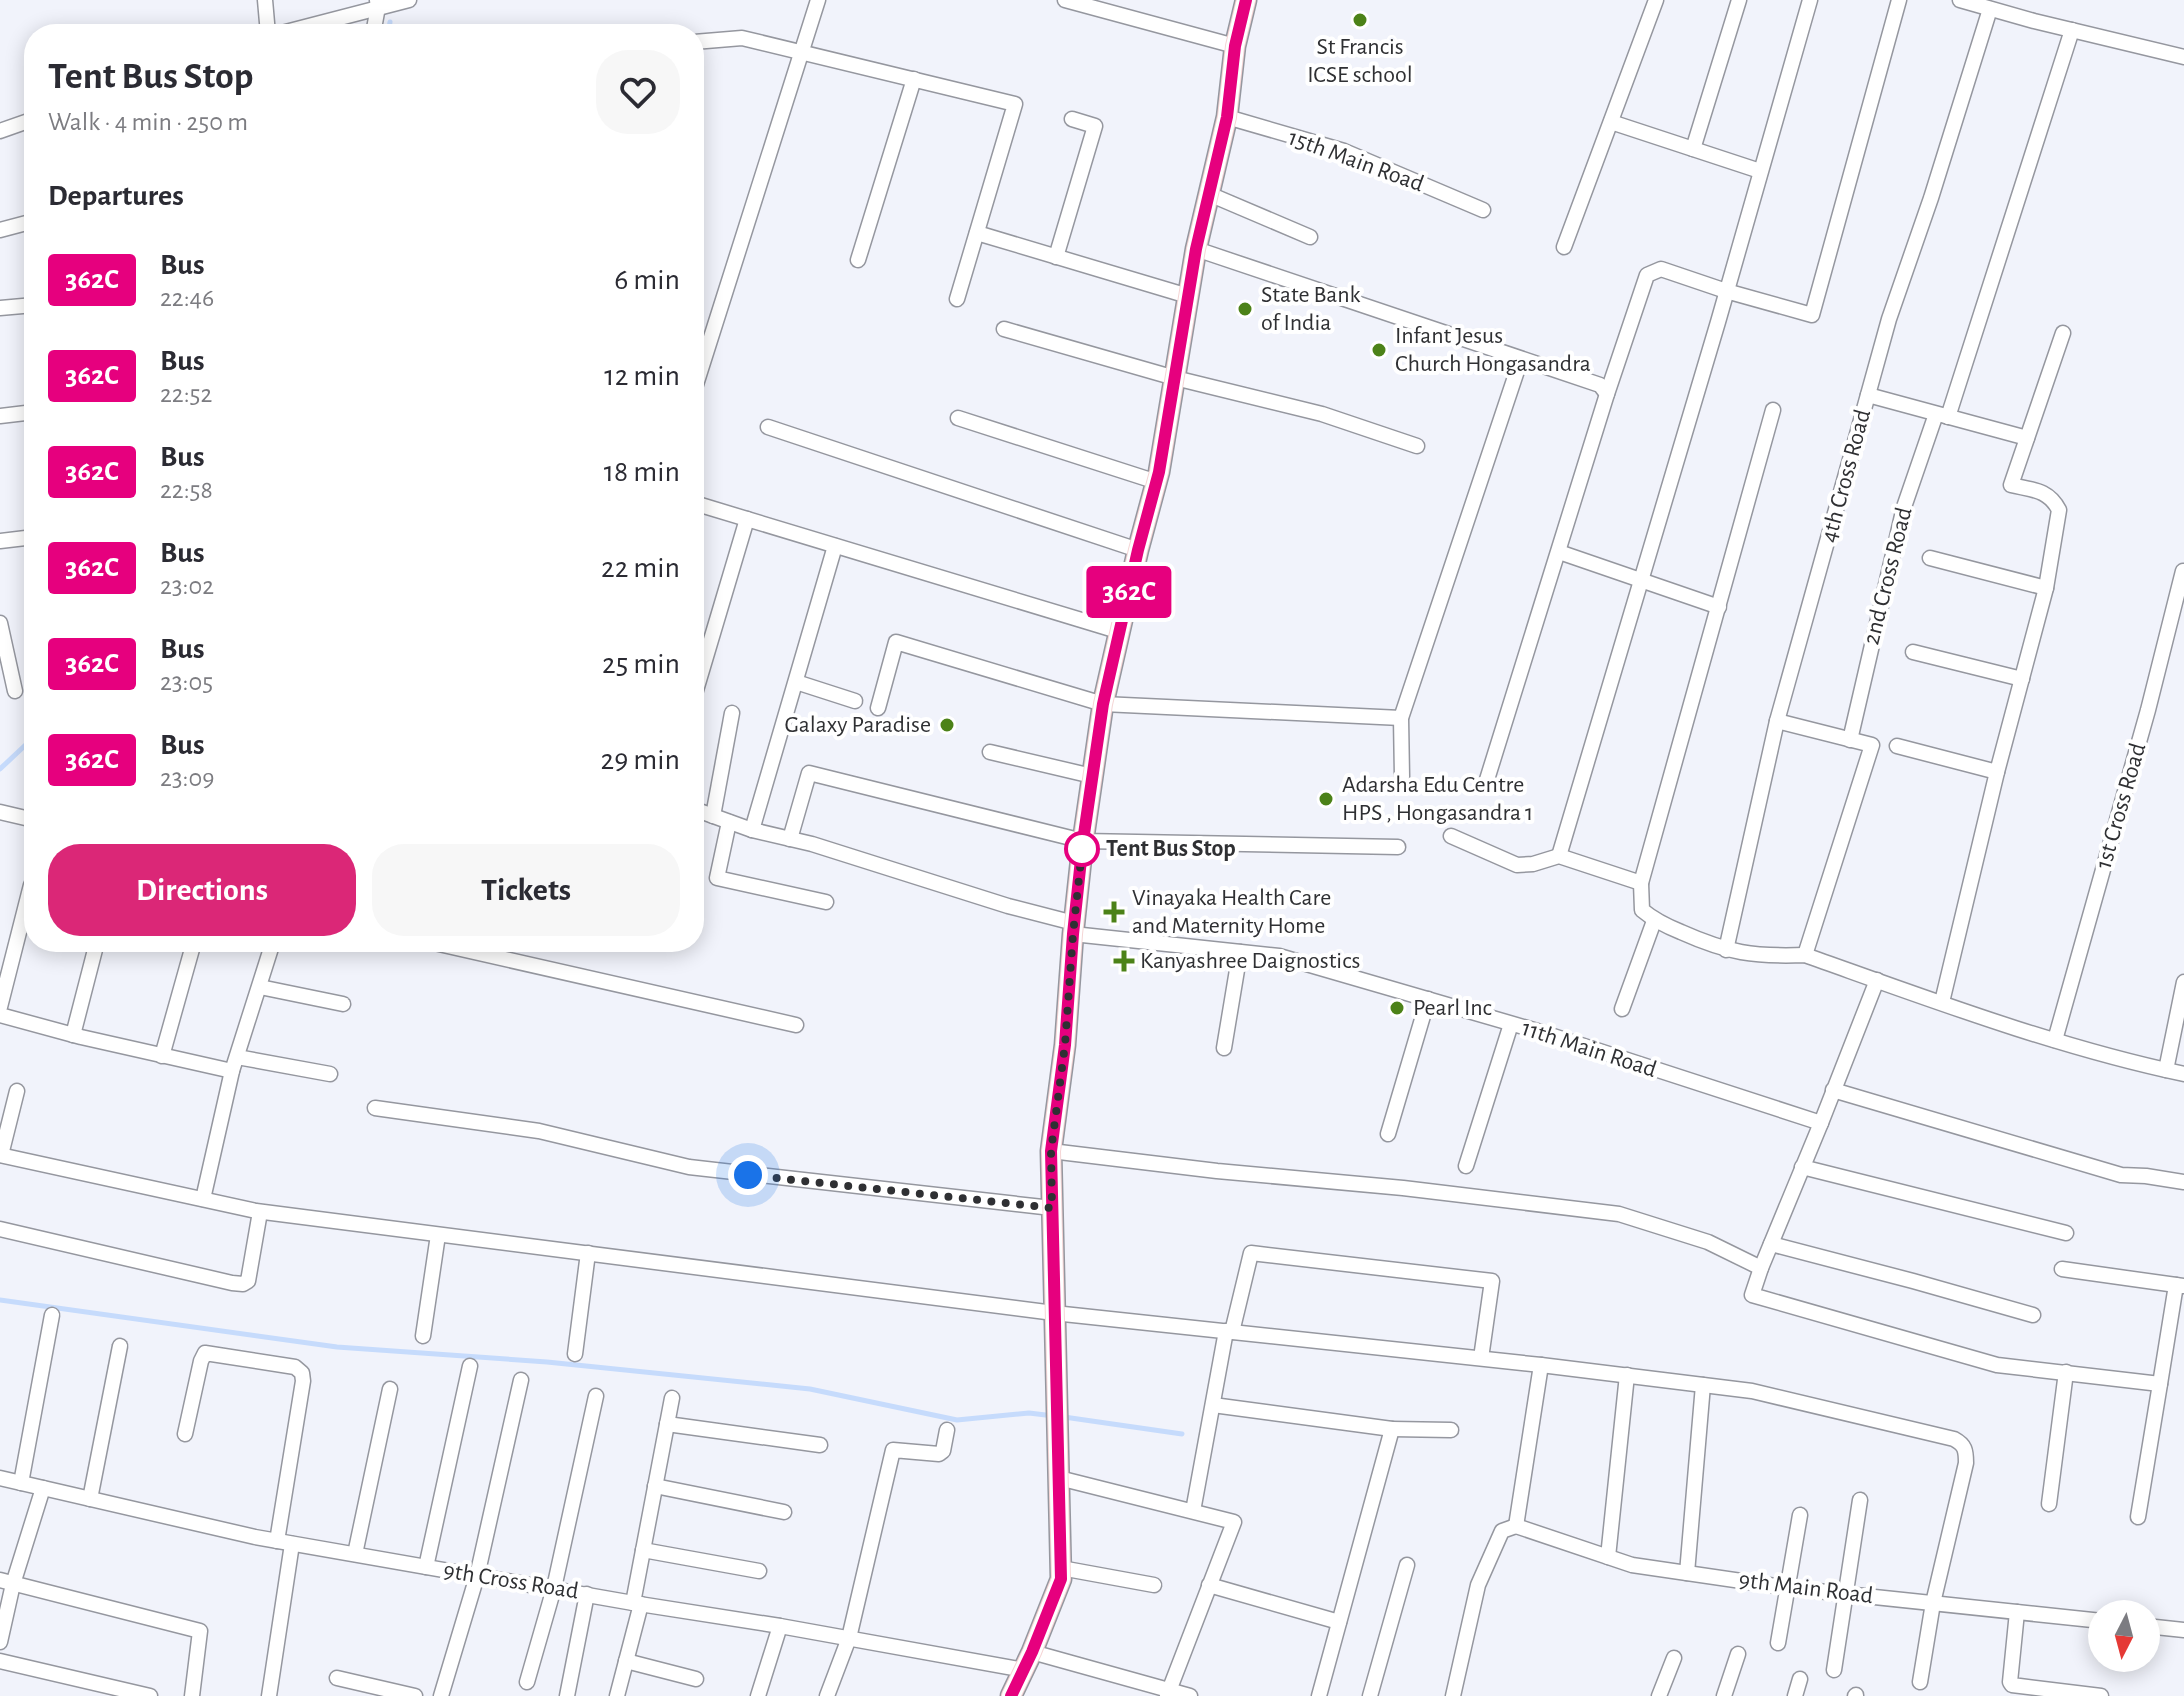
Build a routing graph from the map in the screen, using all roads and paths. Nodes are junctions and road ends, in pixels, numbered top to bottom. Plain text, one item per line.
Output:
1 (265, 0) edge
2 (409, 0) edge
3 (818, 0) edge
4 (1065, 0) edge
5 (1246, 0) edge
6 (1656, 0) edge
7 (1739, 0) edge
8 (1810, 0) edge
9 (1899, 0) edge
10 (1960, 0) edge
11 (378, 4) edge
12 (1990, 9) junction
13 (267, 24) edge
14 (311, 24) edge
15 (375, 24) edge
16 (2072, 30) junction
17 (704, 41) edge
18 (1235, 46) junction
19 (802, 51) junction
20 (2184, 57) edge
21 (914, 79) junction
22 (1227, 117) junction
23 (1072, 119) dead end
24 (1611, 122) junction
25 (24, 123) edge
26 (0, 131) edge
27 (1693, 149) junction
28 (1760, 171) junction
29 (1209, 194) junction
30 (1483, 210) dead end
31 (24, 224) edge
32 (0, 230) edge
33 (977, 233) junction
34 (1310, 237) dead end
35 (1564, 247) dead end
36 (1196, 249) junction
37 (1056, 257) junction
38 (858, 260) dead end
39 (1726, 291) junction
40 (1188, 296) junction
41 (957, 299) dead end
42 (24, 306) edge
43 (0, 308) edge
44 (1004, 329) dead end
45 (2063, 333) dead end
46 (1521, 359) junction
47 (704, 360) edge
48 (1175, 378) junction
49 (1607, 394) junction
50 (1868, 395) junction
51 (1773, 410) dead end
52 (24, 413) edge
53 (0, 416) edge
54 (1942, 416) junction
55 (958, 418) dead end
56 (768, 427) dead end
57 (2027, 438) junction
58 (1417, 446) dead end
59 (1157, 482) junction
60 (704, 506) edge
61 (747, 519) junction
62 (24, 538) edge
63 (0, 541) edge
64 (835, 546) junction
65 (1138, 550) junction
66 (1559, 552) junction
67 (1930, 558) dead end
68 (2183, 571) edge
69 (1642, 581) junction
70 (2046, 588) junction
71 (1719, 607) junction
72 (0, 623) edge
73 (1121, 632) junction
74 (1913, 652) dead end
75 (704, 663) edge
76 (2022, 679) junction
77 (796, 682) junction
78 (15, 691) dead end
79 (855, 701) dead end
80 (1103, 704) junction
81 (878, 708) dead end
82 (732, 713) dead end
83 (1401, 718) junction
84 (1777, 721) junction
85 (1850, 740) junction
86 (1897, 746) dead end
87 (990, 752) dead end
88 (1997, 772) junction
89 (1092, 776) junction
90 (1402, 777) dead end
91 (1485, 786) dead end
92 (0, 812) edge
93 (704, 813) edge
94 (713, 816) junction
95 (24, 818) edge
96 (729, 822) junction
97 (752, 830) junction
98 (1451, 836) dead end
99 (790, 839) junction
100 (1083, 841) junction
101 (1398, 847) dead end
102 (1559, 856) junction
103 (1641, 883) junction
104 (826, 902) dead end
105 (24, 913) edge
106 (1654, 921) junction
107 (1074, 928) junction
108 (1726, 950) junction
109 (94, 952) edge
110 (191, 952) edge
111 (270, 952) edge
112 (474, 952) edge
113 (1240, 952) junction
114 (1805, 955) junction
115 (1877, 980) junction
116 (2184, 982) edge
117 (260, 987) junction
118 (1428, 999) junction
119 (1942, 1002) junction
120 (343, 1004) dead end
121 (0, 1007) edge
122 (1622, 1009) dead end
123 (0, 1015) edge
124 (1511, 1024) junction
125 (796, 1025) dead end
126 (73, 1035) junction
127 (2055, 1040) junction
128 (1224, 1048) dead end
129 (162, 1056) junction
130 (237, 1057) junction
131 (2166, 1070) junction
132 (232, 1071) junction
133 (330, 1074) dead end
134 (2184, 1074) edge
135 (1833, 1090) junction
136 (17, 1091) dead end
137 (375, 1108) dead end
138 (1821, 1123) junction
139 (1388, 1134) dead end
140 (1051, 1151) junction
141 (0, 1155) edge
142 (1466, 1166) dead end
143 (1802, 1167) junction
144 (2184, 1182) edge
145 (203, 1199) junction
146 (1052, 1208) junction
147 (260, 1212) junction
148 (0, 1229) edge
149 (2066, 1233) dead end
150 (438, 1235) junction
151 (1771, 1244) junction
152 (588, 1253) junction
153 (1761, 1268) junction
154 (2062, 1269) dead end
155 (2180, 1285) edge
156 (1054, 1313) junction
157 (52, 1315) dead end
158 (2033, 1315) dead end
159 (1229, 1332) junction
160 (423, 1336) dead end
161 (120, 1346) dead end
162 (575, 1354) dead end
163 (1481, 1358) junction
164 (1541, 1365) junction
165 (470, 1366) dead end
166 (2066, 1372) junction
167 (1627, 1375) junction
168 (521, 1380) dead end
169 (2160, 1384) junction
170 (1703, 1385) junction
171 (390, 1389) dead end
172 (596, 1396) dead end
173 (672, 1398) dead end
174 (1213, 1405) junction
175 (667, 1424) junction
176 (1392, 1429) junction
177 (947, 1430) dead end
178 (1451, 1430) dead end
179 (185, 1434) dead end
180 (820, 1445) dead end
181 (0, 1478) edge
182 (1059, 1478) junction
183 (21, 1483) junction
184 (655, 1486) junction
185 (43, 1488) junction
186 (90, 1499) junction
187 (1860, 1500) dead end
188 (2049, 1504) dead end
189 (1193, 1511) junction
190 (784, 1512) dead end
191 (1800, 1515) dead end
192 (2138, 1517) dead end
193 (1516, 1526) junction
194 (284, 1542) junction
195 (643, 1550) junction
196 (355, 1554) junction
197 (1608, 1557) junction
198 (1407, 1565) dead end
199 (426, 1567) junction
200 (1061, 1568) junction
201 (759, 1571) dead end
202 (1687, 1573) junction
203 (477, 1576) junction
204 (7, 1582) edge
205 (1154, 1585) dead end
206 (1209, 1585) junction
207 (554, 1588) junction
208 (1789, 1588) junction
209 (587, 1594) junction
210 (1845, 1594) junction
211 (637, 1603) junction
212 (1933, 1603) junction
213 (2017, 1612) junction
214 (2088, 1620) edge
215 (1339, 1622) junction
216 (780, 1626) junction
217 (2160, 1627) edge
218 (2184, 1630) edge
219 (849, 1638) junction
220 (0, 1642) edge
221 (1778, 1643) dead end
222 (1738, 1654) dead end
223 (1674, 1658) dead end
224 (0, 1661) edge
225 (626, 1661) junction
226 (1028, 1661) junction
227 (1834, 1670) dead end
228 (337, 1678) dead end
229 (696, 1679) dead end
230 (1800, 1679) dead end
231 (527, 1682) dead end
232 (1920, 1682) dead end
233 (1168, 1693) edge
234 (150, 1696) edge
235 (192, 1696) edge
236 (269, 1696) edge
237 (415, 1696) edge
238 (441, 1696) edge
239 (567, 1696) edge
240 (617, 1696) edge
241 (758, 1696) edge
242 (827, 1696) edge
243 (1011, 1696) edge
244 (1190, 1696) edge
245 (1319, 1696) edge
246 (1370, 1696) edge
247 (1453, 1696) edge
248 (1659, 1696) edge
249 (1724, 1696) edge
250 (1795, 1696) edge
251 (2101, 1696) edge

1 - 13 street
2 - 11 street
3 - 19 street
4 - 18 street
5 - 18 main road
6 - 24 street
7 - 27 street
8 - 28 street
9 - 39 street
10 - 12 street
11 - 14 street
11 - 15 street
12 - 16 street
12 - 50 street, 4th Cross Road
16 - 20 street
16 - 54 street, 2nd Cross Road
17 - 19 street
18 - 22 main road
19 - 21 street
19 - 47 street
21 - 33 street
21 - 38 street
22 - 29 main road
22 - 30 street, 15th Main Road
23 - 37 street
24 - 27 street
24 - 35 street
25 - 26 street
27 - 28 street
28 - 39 street
29 - 34 street
29 - 36 main road
31 - 32 street
33 - 37 street
33 - 41 street
36 - 40 main road
36 - 46 street
37 - 40 street
39 - 49 street
39 - 69 street
40 - 48 main road
42 - 43 street
44 - 48 street
45 - 57 street
46 - 49 street
46 - 83 street
48 - 58 street
48 - 59 main road
49 - 66 street
50 - 54 street
50 - 84 street, 4th Cross Road
51 - 71 street
52 - 53 street
54 - 57 street
54 - 85 street, 2nd Cross Road
55 - 59 street
56 - 65 street
57 - 70 street
59 - 65 main road
60 - 61 street
61 - 64 street
61 - 75 street
62 - 63 street
64 - 73 street
64 - 77 street
65 - 73 main road
66 - 69 street
66 - 91 street
67 - 70 street
68 - 127 street, 1st Cross Road
69 - 71 street
69 - 102 street
70 - 76 street
71 - 103 street
72 - 78 street
73 - 80 main road
74 - 76 street
76 - 88 street
77 - 79 street
77 - 97 street
80 - 81 street
80 - 83 street
80 - 89 main road
82 - 94 street
83 - 90 street
84 - 85 street
84 - 108 street, 4th Cross Road
85 - 114 street
86 - 88 street
87 - 89 street
88 - 119 street
89 - 100 main road
92 - 95 street
93 - 94 street, 11th Main Road
94 - 96 street, 11th Main Road
96 - 97 street, 11th Main Road
96 - 104 street
97 - 99 street, 11th Main Road
98 - 102 street
99 - 100 street
99 - 107 street, 11th Main Road
100 - 101 street
100 - 107 main road
102 - 103 street
103 - 106 street
105 - 121 street
106 - 108 street
106 - 122 street
107 - 113 street, 11th Main Road
107 - 140 main road
108 - 114 street
109 - 126 street
110 - 129 street
111 - 117 street
112 - 125 street
113 - 118 street, 11th Main Road
113 - 128 street
114 - 115 street
115 - 119 street
115 - 135 street
116 - 131 street
117 - 120 street
117 - 130 street
118 - 124 street, 11th Main Road
118 - 139 street
119 - 127 street
123 - 126 street
124 - 138 street, 11th Main Road
124 - 142 street
126 - 129 street
127 - 131 street
129 - 132 street
130 - 132 street
130 - 133 street
131 - 134 street
132 - 145 street
135 - 138 street
135 - 144 street
136 - 141 street
137 - 146 street
138 - 143 street
140 - 146 main road
140 - 153 street
141 - 145 street
143 - 149 street
143 - 151 street
145 - 147 street
146 - 156 main road
147 - 148 street
147 - 150 street
150 - 152 street
150 - 160 street
151 - 153 street
151 - 158 street
152 - 156 street
152 - 162 street
153 - 166 street
154 - 155 street
155 - 169 street
156 - 159 street
156 - 182 main road
157 - 183 street
159 - 163 street
159 - 163 street
159 - 174 street
161 - 186 street
163 - 164 street
164 - 167 street
164 - 193 street
165 - 199 street
166 - 169 street
166 - 188 street
167 - 170 street
167 - 197 street
168 - 203 street
169 - 192 street
170 - 202 street
170 - 212 street
171 - 196 street
172 - 207 street
173 - 175 street
174 - 176 street
174 - 189 street
175 - 180 street
175 - 184 street
176 - 178 street
176 - 215 street
177 - 219 street
179 - 194 street
181 - 183 street, 9th Cross Road
182 - 189 street
182 - 200 main road
183 - 185 street, 9th Cross Road
184 - 190 street
184 - 195 street
185 - 186 street, 9th Cross Road
185 - 204 street
186 - 194 street, 9th Cross Road
187 - 210 street
189 - 206 street
191 - 208 street
193 - 197 street, 9th Main Road
193 - 247 street
194 - 196 street, 9th Cross Road
194 - 236 street
195 - 201 street
195 - 211 street
196 - 199 street, 9th Cross Road
197 - 202 street, 9th Main Road
198 - 246 street
199 - 203 street, 9th Cross Road
200 - 205 street
200 - 226 main road
202 - 208 street, 9th Main Road
203 - 207 street, 9th Cross Road
203 - 238 street
204 - 220 street
204 - 235 street
206 - 215 street
206 - 233 street
207 - 209 street, 9th Cross Road
207 - 231 street
208 - 210 street, 9th Main Road
208 - 221 street
209 - 211 street, 9th Cross Road
209 - 239 street
210 - 212 street, 9th Main Road
210 - 227 street
211 - 216 street, 9th Cross Road
211 - 225 street
212 - 213 street, 9th Main Road
212 - 232 street
213 - 214 street, 9th Main Road
213 - 251 street
215 - 245 street
216 - 219 street, 9th Cross Road
216 - 241 street
217 - 218 street
219 - 226 street, 9th Cross Road
219 - 242 street
222 - 249 street
223 - 248 street
224 - 234 street
225 - 229 street
225 - 240 street
226 - 233 street, 9th Cross Road
226 - 243 main road
228 - 237 street
230 - 250 street
233 - 244 street, 9th Cross Road

